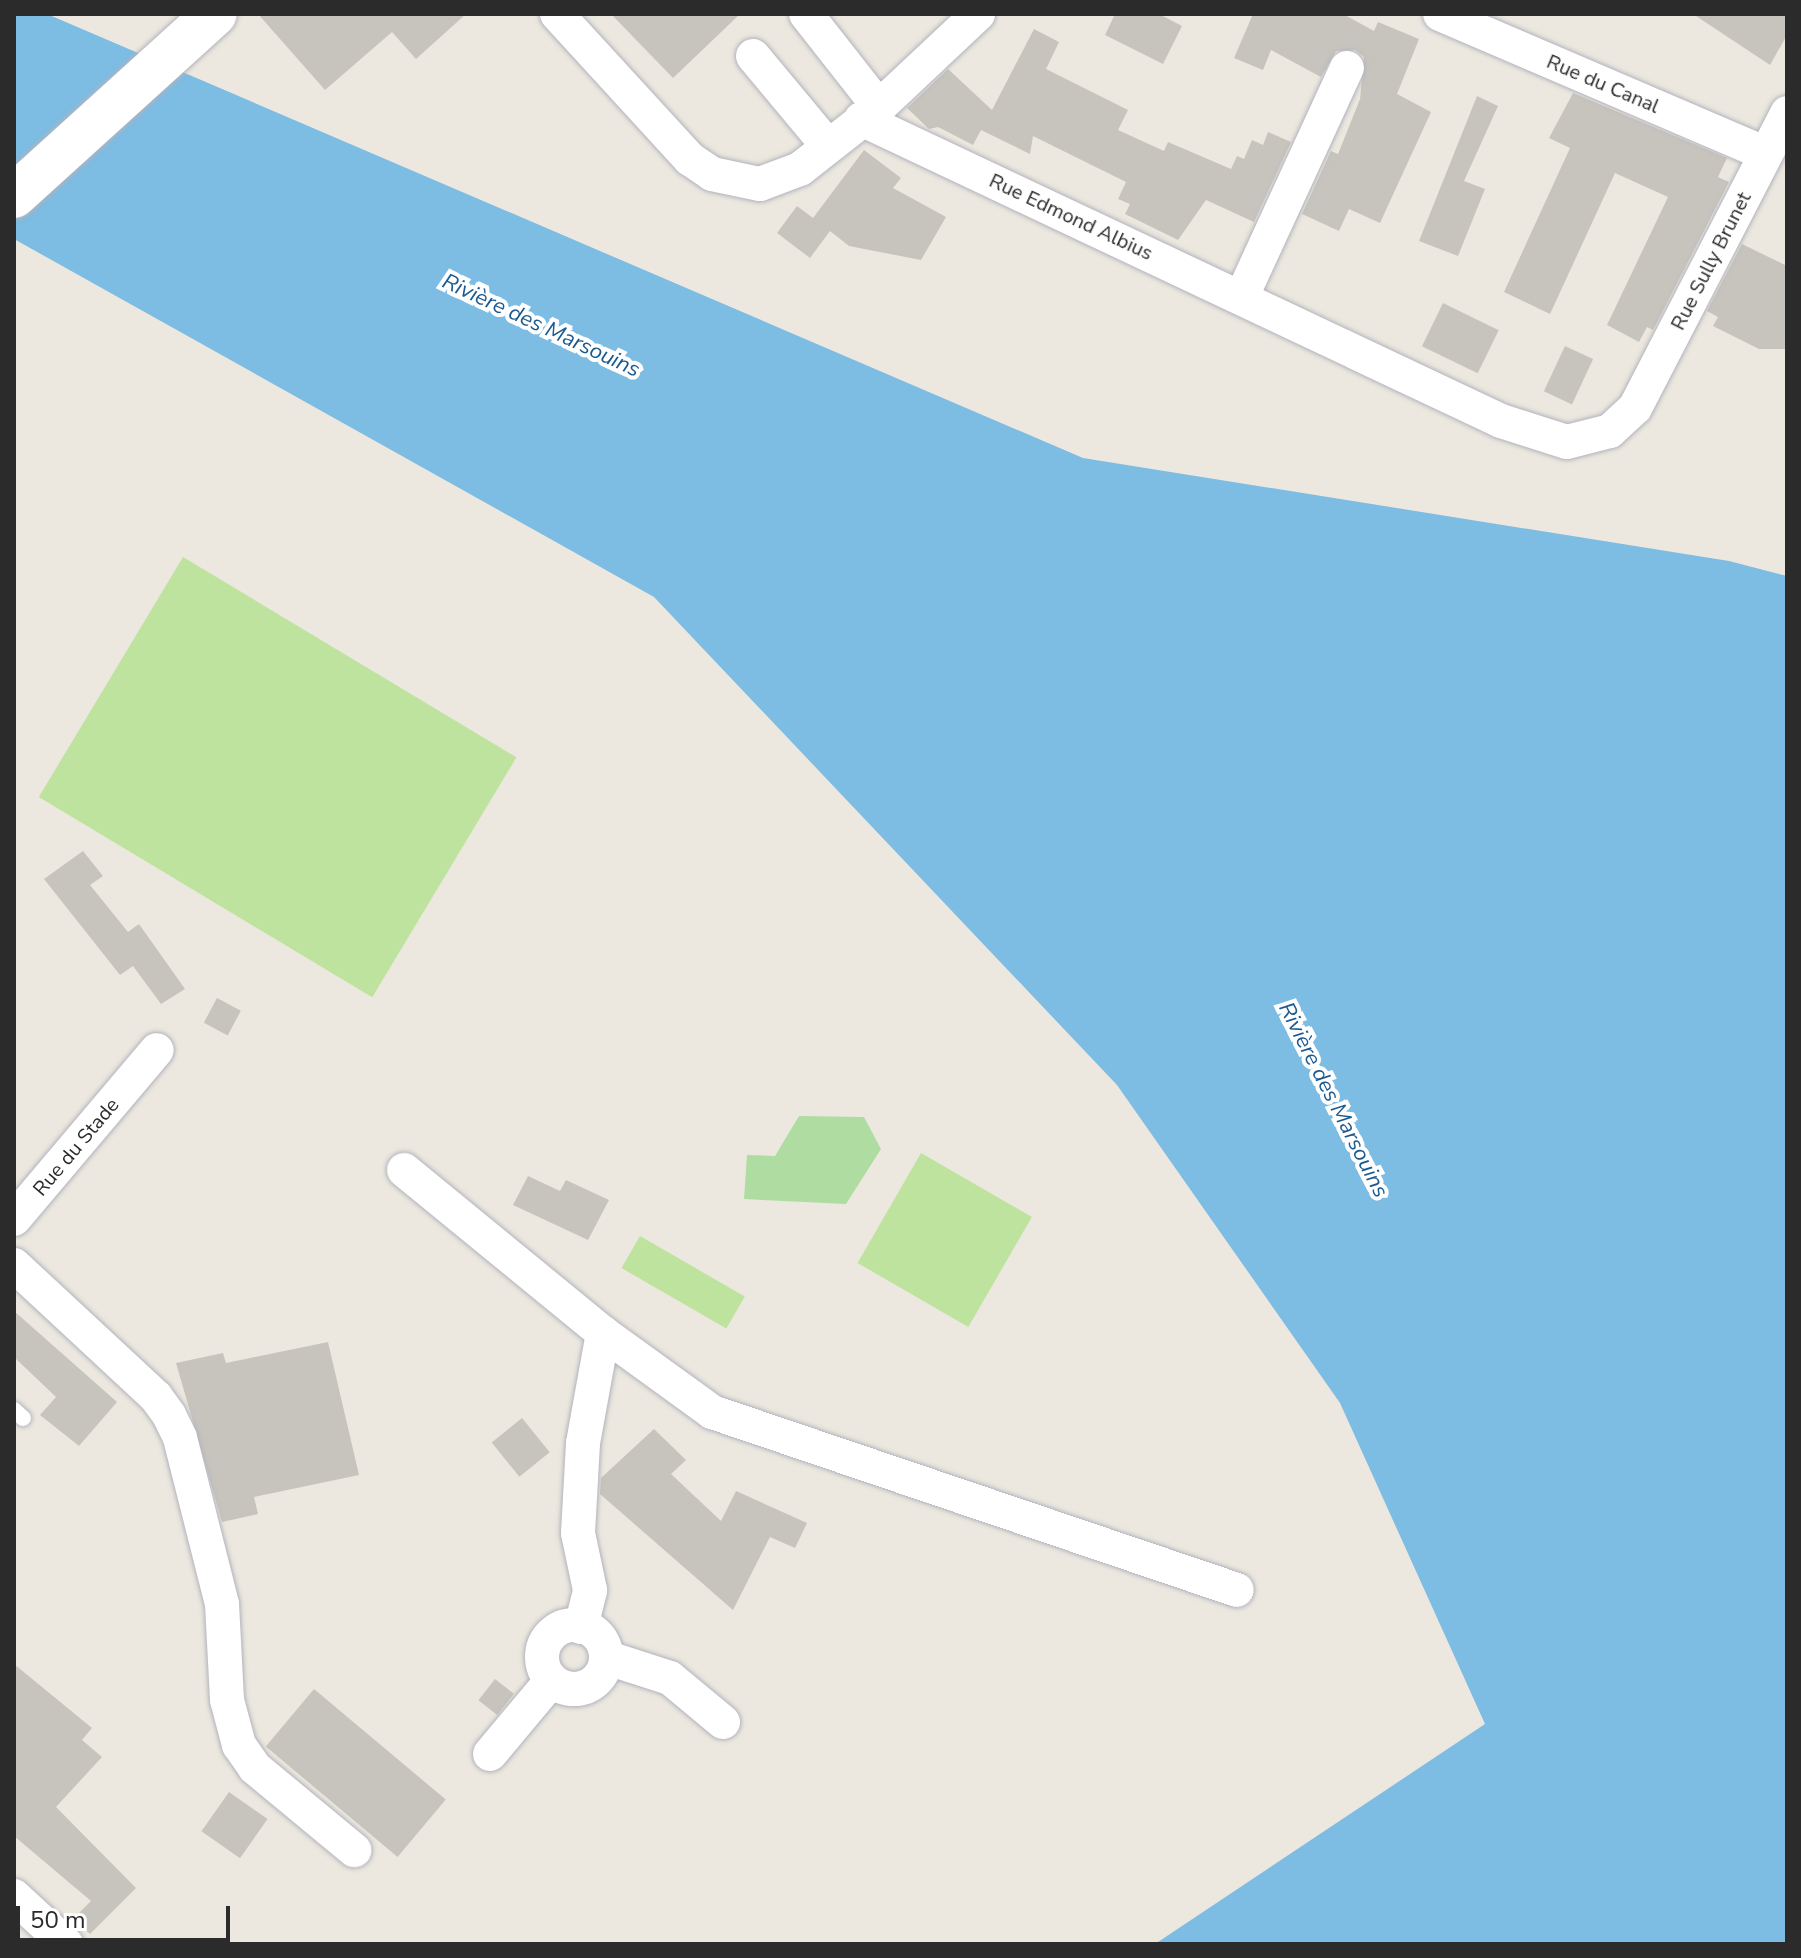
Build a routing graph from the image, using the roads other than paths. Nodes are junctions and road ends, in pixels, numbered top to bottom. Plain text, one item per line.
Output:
1 (215, 14) edge
2 (557, 14) edge
3 (806, 14) edge
4 (978, 14) edge
5 (1440, 14) edge
6 (753, 56) dead end
7 (1347, 68) dead end
8 (870, 113) junction
9 (1787, 113) edge
10 (828, 146) junction
11 (1765, 153) junction
12 (14, 196) edge
13 (1242, 296) junction
14 (1635, 408) joint
15 (147, 1062) dead end
16 (404, 1170) dead end
17 (14, 1219) edge
18 (14, 1265) edge
19 (603, 1333) junction
20 (1237, 1590) dead end
21 (581, 1627) junction
22 (608, 1658) junction
23 (551, 1681) junction
24 (723, 1722) dead end
25 (490, 1754) dead end
26 (354, 1850) dead end
27 (14, 1896) edge
28 (66, 1944) edge

1 - 12 main road
2 - 10 street
3 - 8 street
4 - 8 street
5 - 11 street, Rue du Canal
6 - 10 street
7 - 13 street
8 - 10 street
8 - 13 street, Rue Edmond Albius
9 - 11 street, Rue Sully Brunet
11 - 14 street, Rue Sully Brunet
13 - 14 street, Rue Edmond Albius
15 - 17 street, Rue du Stade
16 - 19 street
18 - 26 street
19 - 20 street
19 - 21 street
21 - 22 street
21 - 23 street
22 - 23 street
22 - 24 street
23 - 25 street
27 - 28 street

